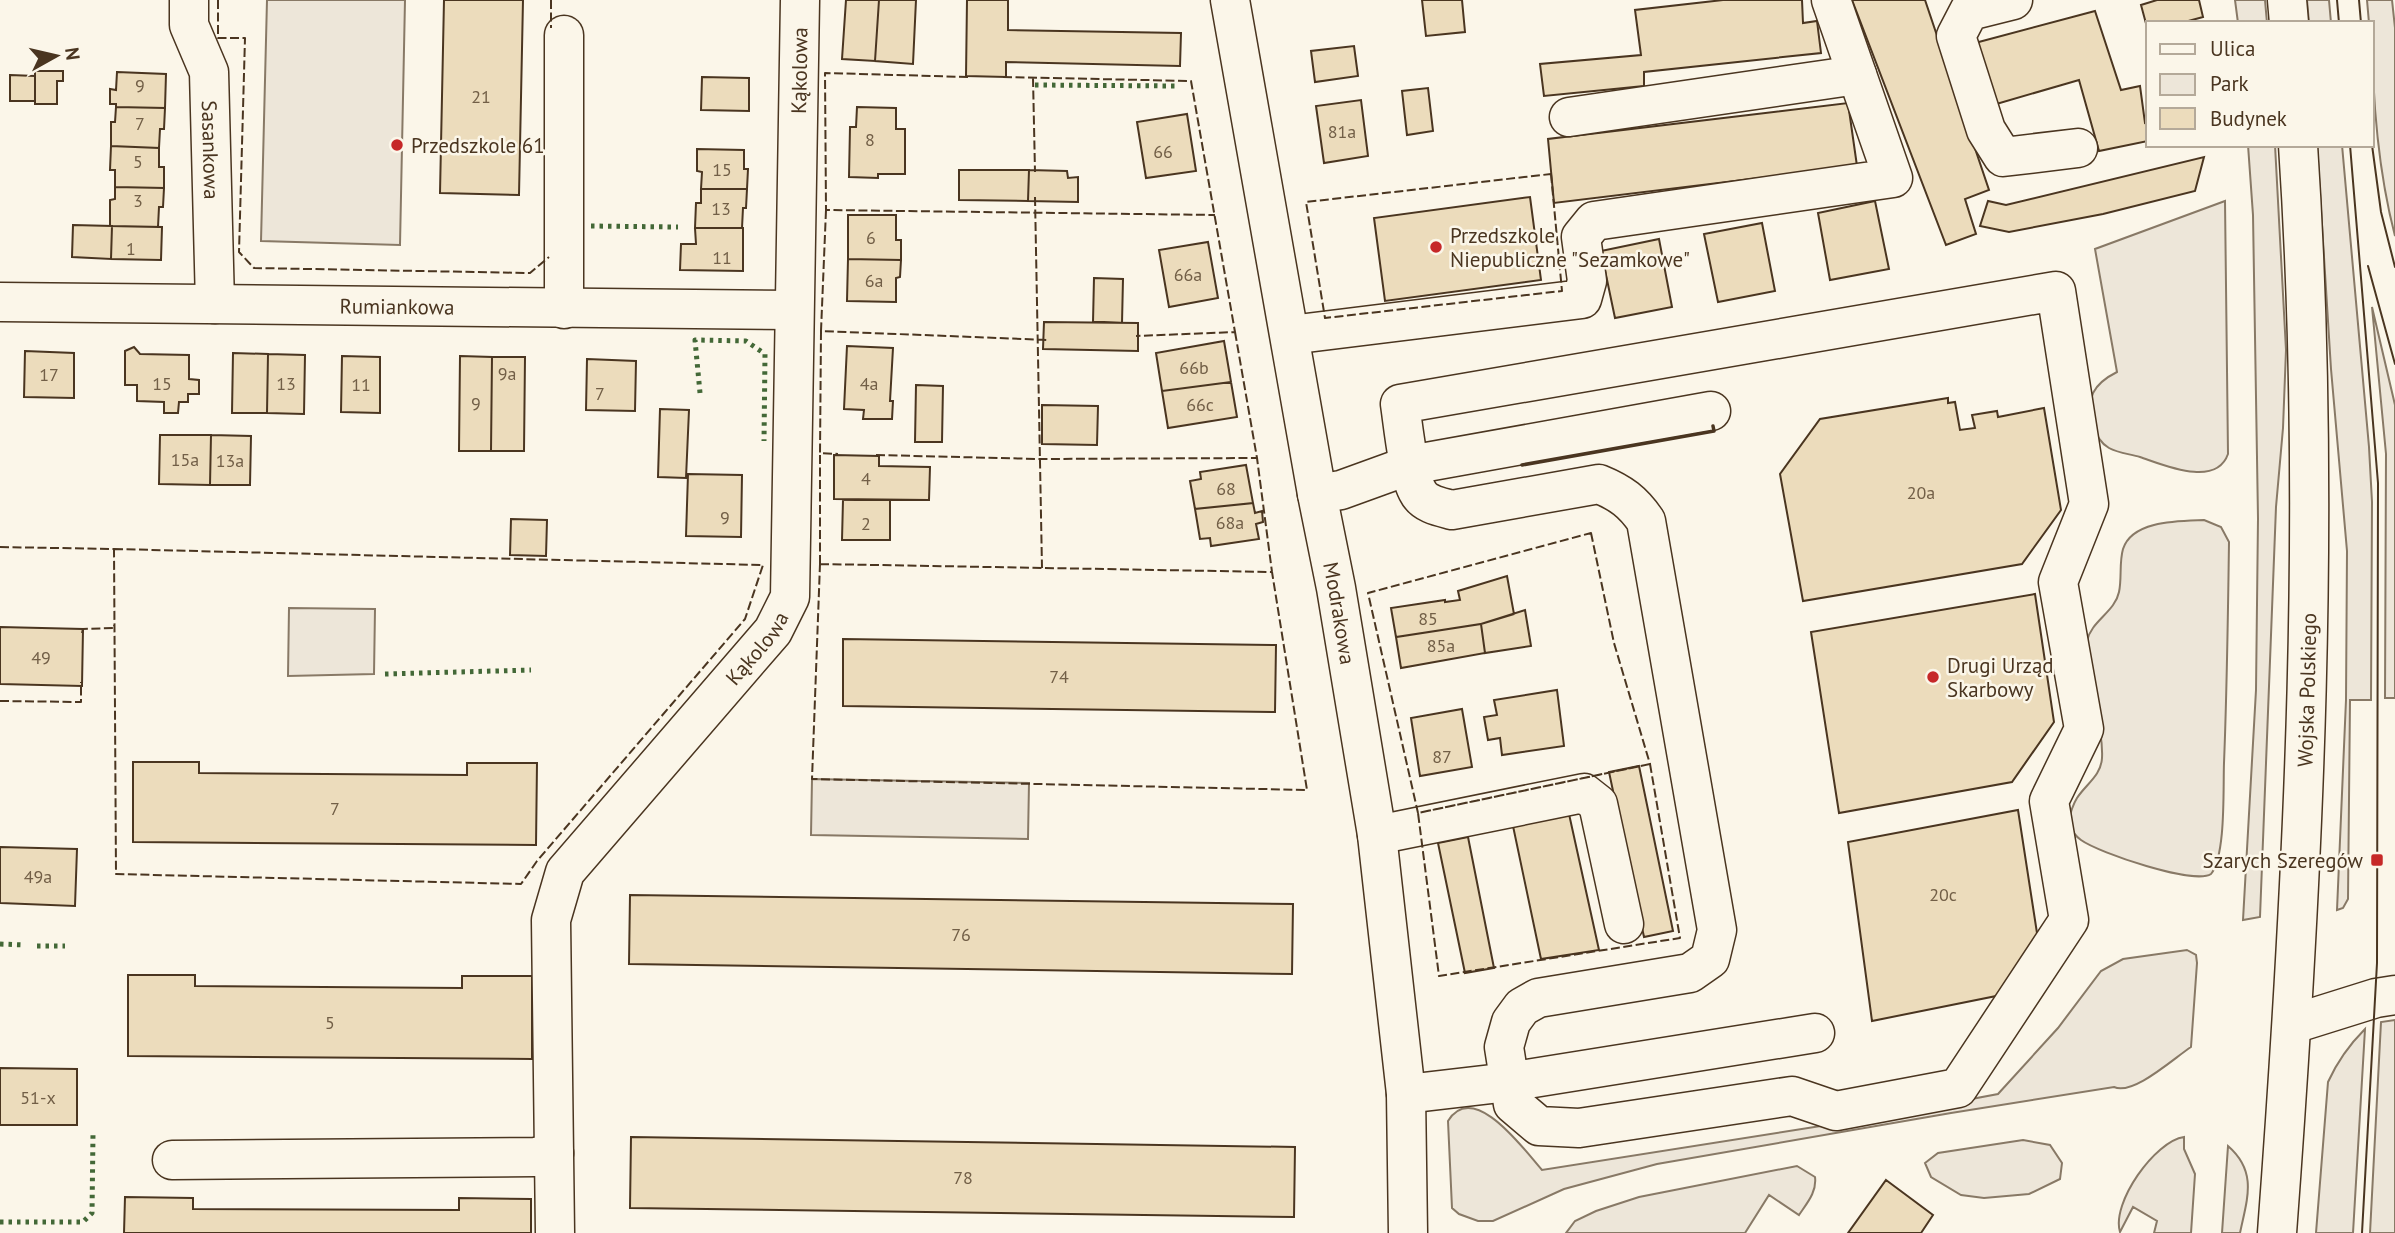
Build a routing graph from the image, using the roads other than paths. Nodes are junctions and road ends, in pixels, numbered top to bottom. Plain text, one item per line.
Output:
1 (190, 0) edge
2 (800, 0) edge
3 (1230, 0) edge
4 (1831, 0) edge
5 (2013, 0) edge
6 (2287, 0) edge
7 (2289, 21) edge
8 (564, 35) dead end
9 (1857, 75) junction
10 (1569, 117) dead end
11 (2298, 147) edge
12 (2078, 148) dead end
13 (0, 302) edge
14 (215, 304) junction
15 (564, 309) junction
16 (794, 310) junction
17 (1290, 335) junction
18 (1711, 411) dead end
19 (1410, 465) junction
20 (1317, 494) junction
21 (1377, 835) junction
22 (1623, 924) dead end
23 (2395, 995) edge
24 (2293, 1024) junction
25 (1815, 1033) dead end
26 (1509, 1082) junction
27 (1406, 1094) junction
28 (554, 1153) junction
29 (172, 1160) dead end
30 (555, 1233) edge
31 (1408, 1233) edge
32 (2277, 1233) edge

1 - 14 street, Sasankowa
2 - 16 street, Kąkolowa
3 - 17 street, Modrakowa
4 - 9 street
5 - 12 street
6 - 7 street
8 - 15 street
9 - 10 street
9 - 17 street
11 - 24 street, Wojska Polskiego
13 - 14 street, Rumiankowa
14 - 15 street, Rumiankowa
15 - 16 street, Rumiankowa
16 - 28 street, Kąkolowa
17 - 20 street, Modrakowa
18 - 19 street
19 - 20 street
19 - 26 street
19 - 26 street
20 - 21 street, Modrakowa
21 - 22 street
21 - 27 street, Modrakowa
23 - 24 street
24 - 32 street, Wojska Polskiego
25 - 26 street
26 - 27 street
27 - 31 street, Modrakowa
28 - 29 street
28 - 30 street, Kąkolowa

